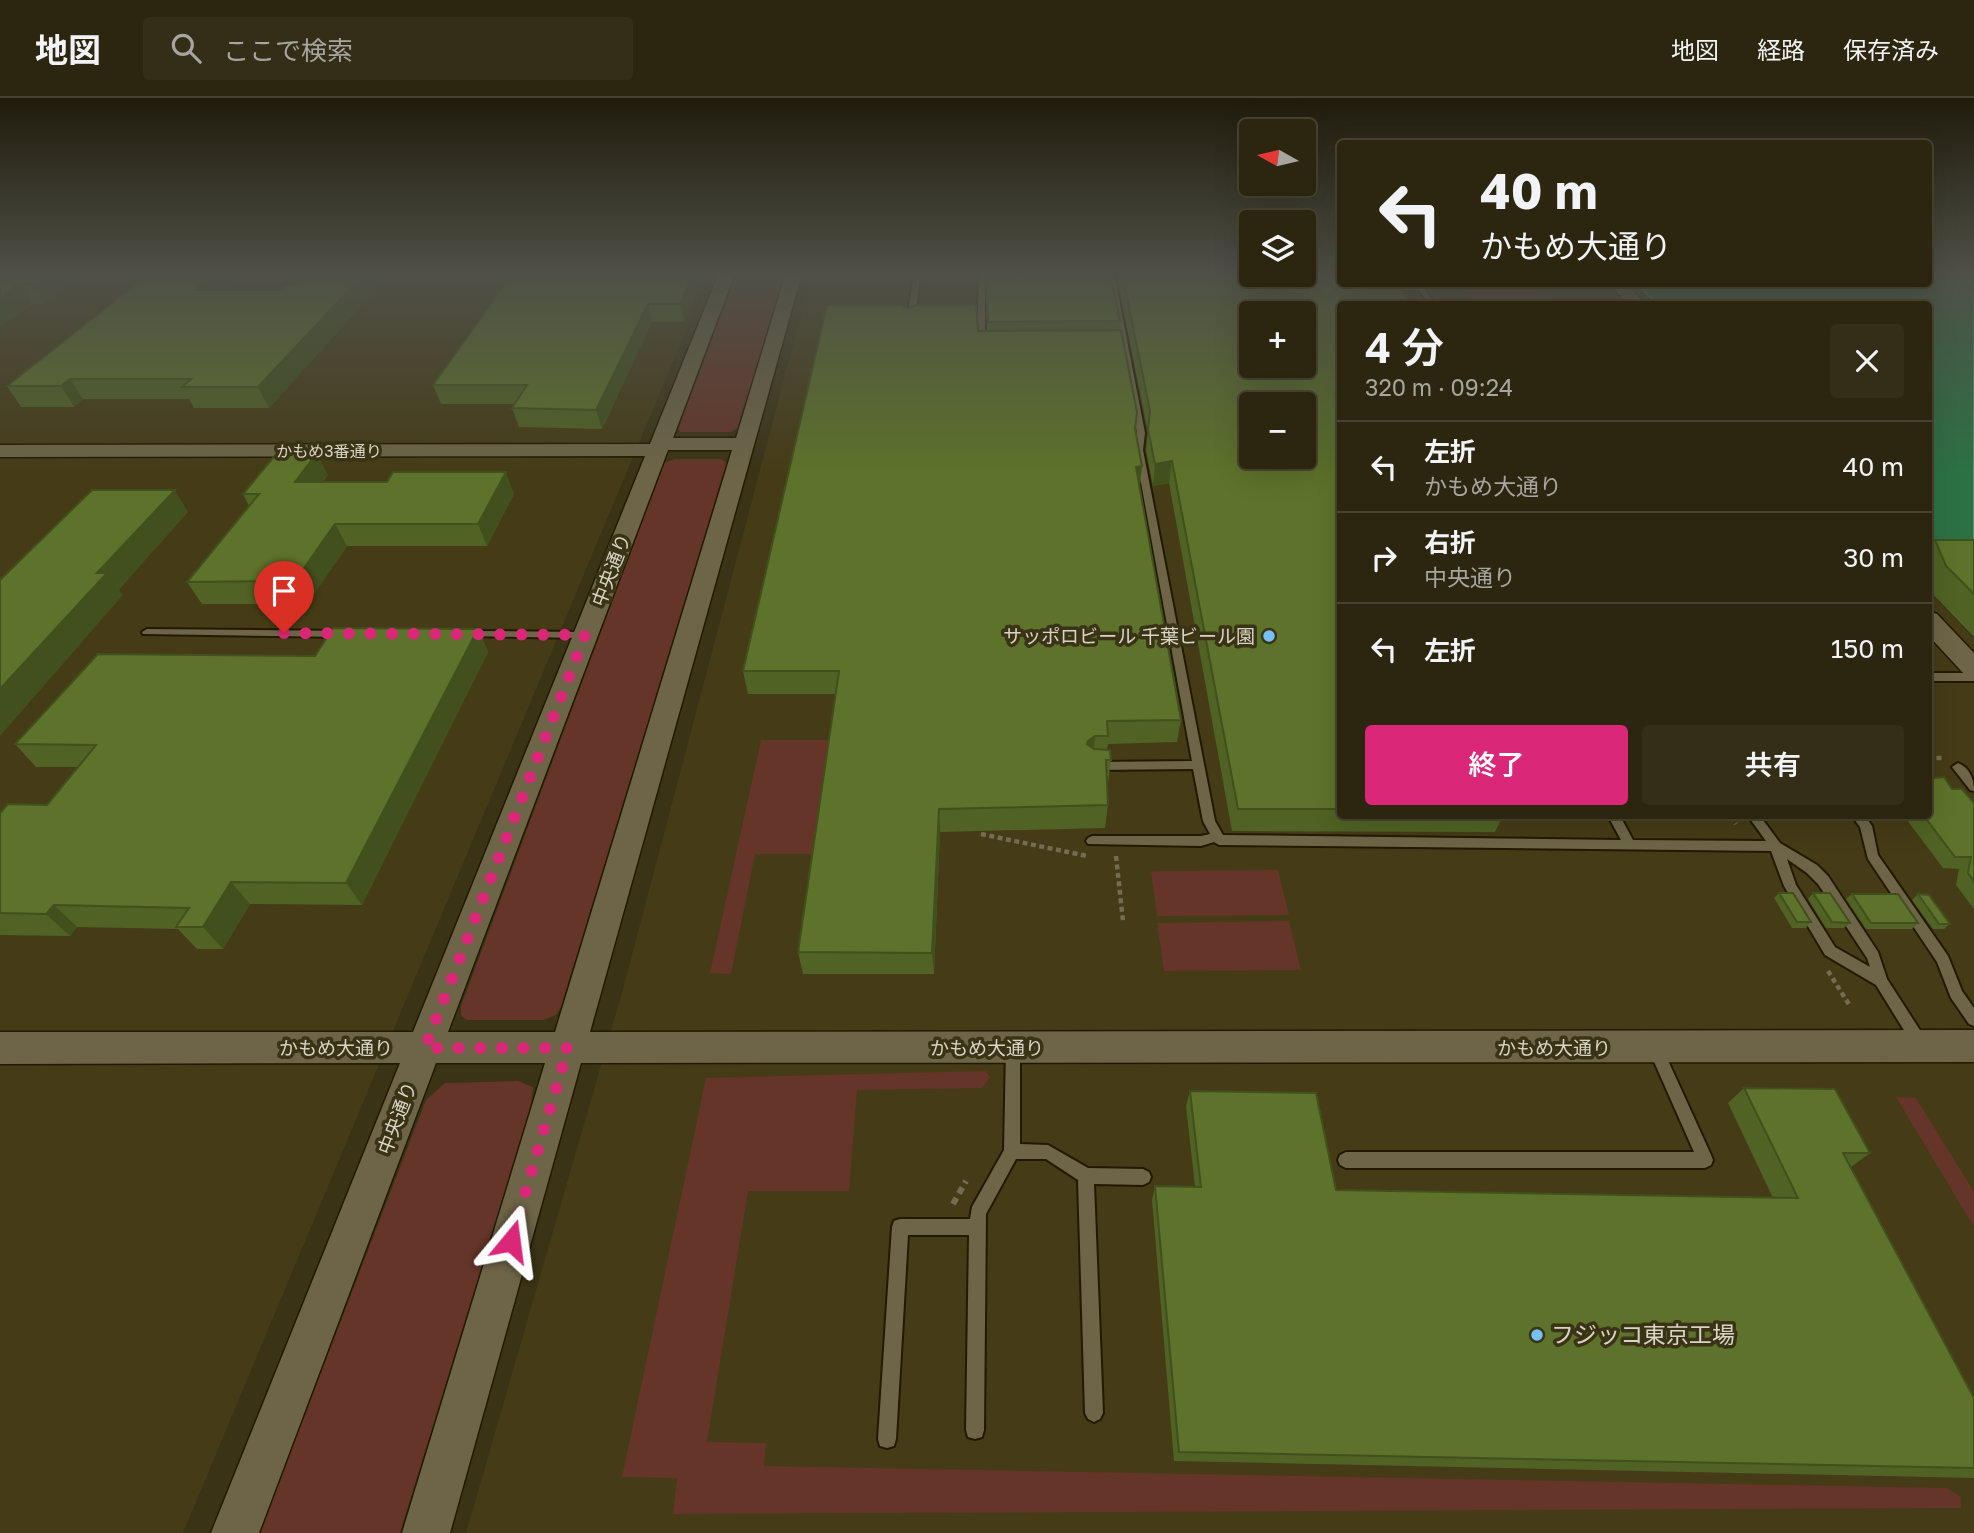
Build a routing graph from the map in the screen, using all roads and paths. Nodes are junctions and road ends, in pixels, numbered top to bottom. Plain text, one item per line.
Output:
1 (701, 340) edge
2 (774, 340) edge
3 (981, 340) edge
4 (1117, 340) edge
5 (991, 347) edge
6 (744, 444) junction
7 (659, 447) junction
8 (0, 451) edge
9 (1932, 623) edge
10 (147, 632) dead end
11 (352, 634) edge
12 (448, 634) edge
13 (585, 635) junction
14 (1974, 668) edge
15 (1932, 677) edge
16 (1974, 677) edge
17 (1199, 765) junction
18 (1093, 766) edge
19 (1958, 767) dead end
20 (1974, 787) edge
21 (1616, 819) edge
22 (1733, 819) edge
23 (1756, 819) edge
24 (1860, 819) edge
25 (1736, 824) dead end
26 (981, 834) edge
27 (1216, 837) junction
28 (1092, 841) dead end
29 (1630, 845) junction
30 (1776, 846) junction
31 (1115, 849) dead end
32 (1088, 856) dead end
33 (1102, 857) dead end
34 (1116, 857) junction
35 (1123, 921) dead end
36 (1881, 981) junction
37 (1974, 1020) edge
38 (1974, 1046) edge
39 (1922, 1047) junction
40 (0, 1048) edge
41 (425, 1048) junction
42 (568, 1048) junction
43 (1013, 1048) junction
44 (1655, 1048) junction
45 (1012, 1151) junction
46 (1346, 1160) dead end
47 (1086, 1176) junction
48 (1143, 1177) dead end
49 (966, 1181) dead end
50 (953, 1204) dead end
51 (978, 1227) junction
52 (1094, 1413) dead end
53 (975, 1430) dead end
54 (887, 1440) dead end
55 (235, 1533) edge
56 (426, 1533) edge

1 - 7 street, 中央通り
2 - 6 street
3 - 5 lane
4 - 17 lane
6 - 7 street, かもめ3番通り
6 - 42 street
7 - 8 street, かもめ3番通り
7 - 13 street, 中央通り
9 - 14 street
10 - 11 lane
12 - 13 lane
13 - 41 street, 中央通り
15 - 16 lane
17 - 18 lane
17 - 27 lane
19 - 20 lane
21 - 29 lane
22 - 25 path
23 - 30 lane
24 - 37 lane
26 - 32 path
27 - 28 lane
27 - 29 lane
29 - 30 lane
30 - 36 lane
30 - 36 lane
31 - 34 path
33 - 34 path
34 - 35 path
36 - 39 lane
38 - 39 street, かもめ大通り
39 - 44 street, かもめ大通り
40 - 41 street, かもめ大通り
41 - 42 street, かもめ大通り
41 - 55 street, 中央通り
42 - 43 street, かもめ大通り
42 - 56 street
43 - 44 street, かもめ大通り
43 - 45 lane
44 - 46 lane
45 - 47 lane
45 - 51 lane
47 - 48 lane
47 - 52 lane
49 - 50 path
51 - 53 lane
51 - 54 lane

